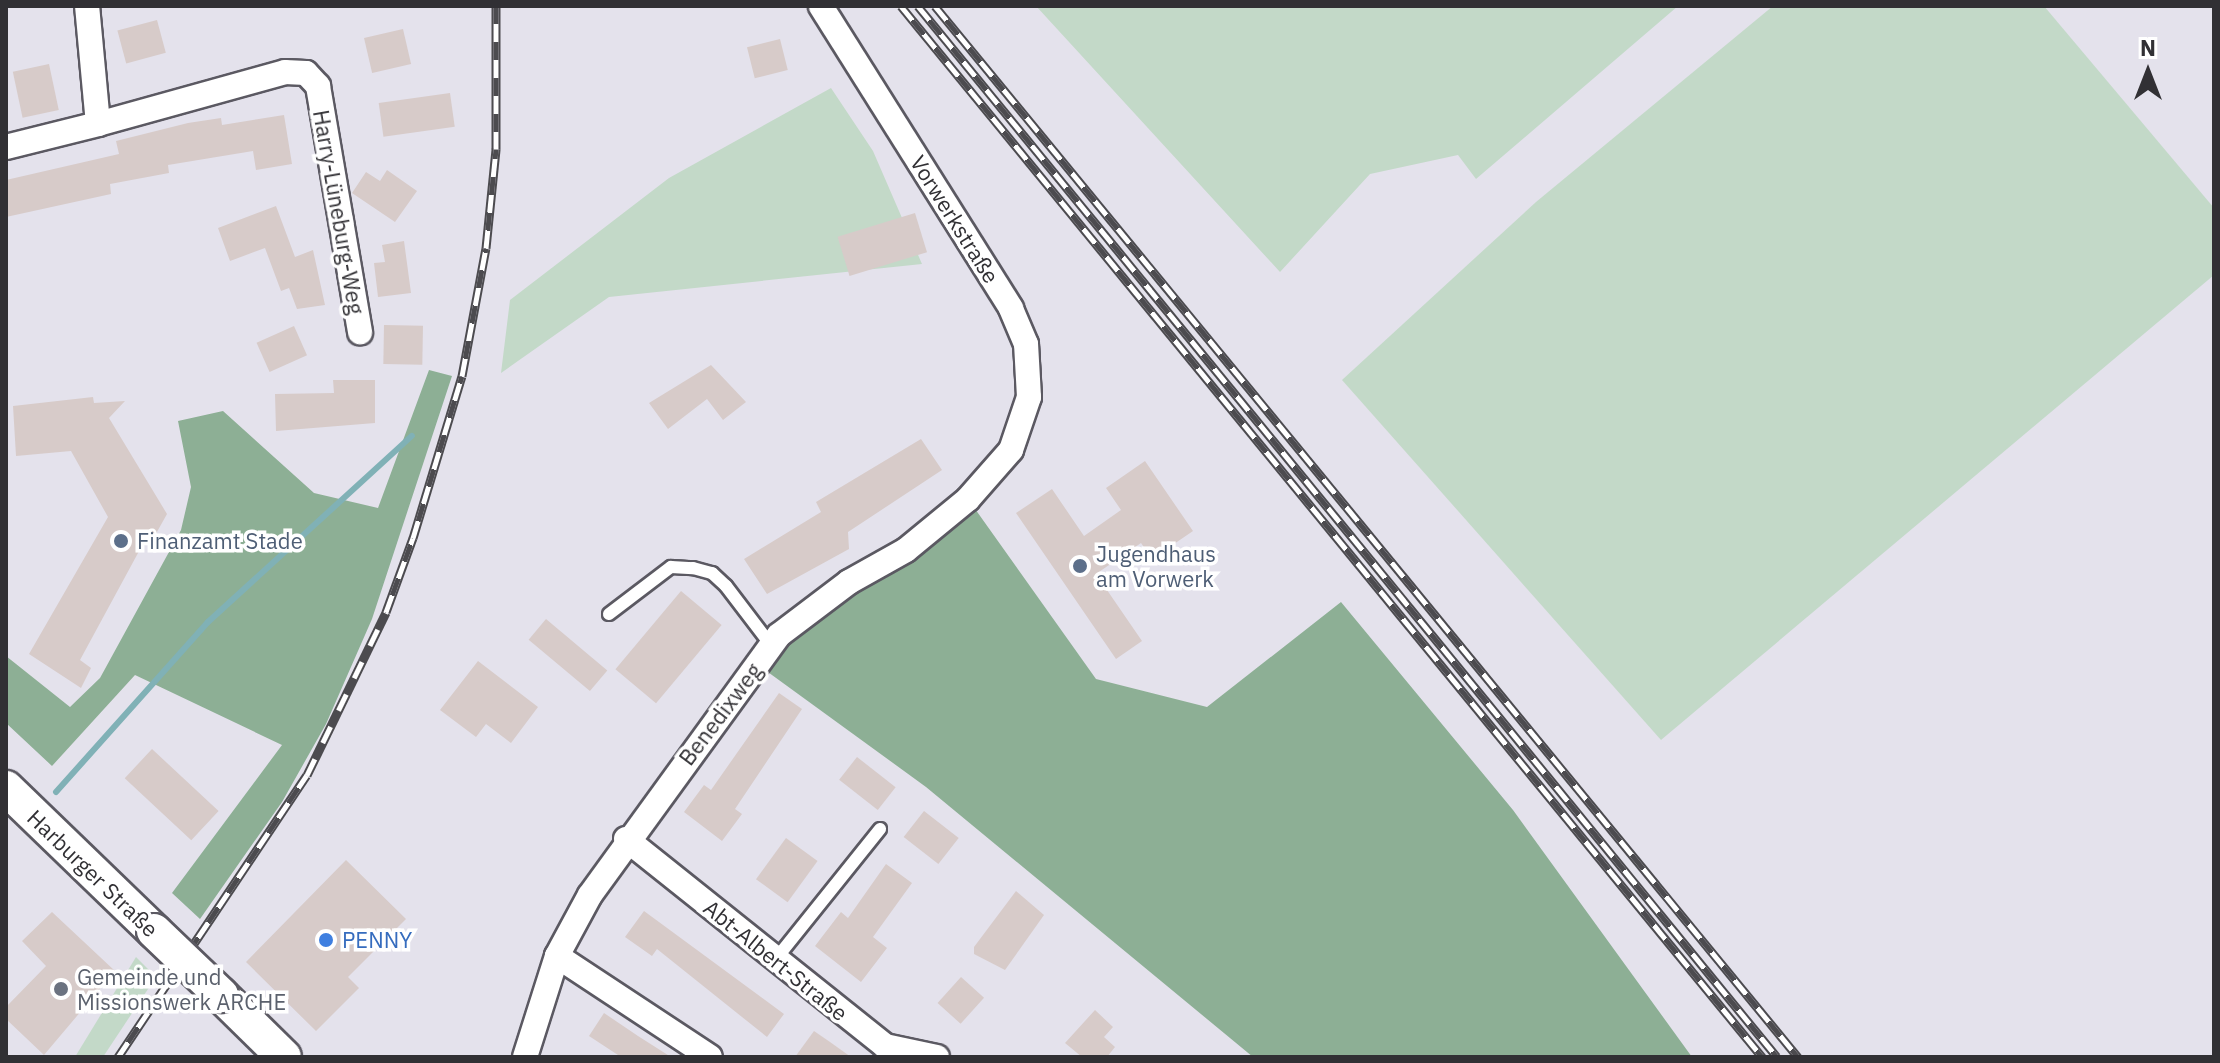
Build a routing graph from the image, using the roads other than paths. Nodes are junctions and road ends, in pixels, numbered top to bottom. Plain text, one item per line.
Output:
1 (87, 6) edge
2 (821, 6) edge
3 (98, 124) junction
4 (6, 147) edge
5 (360, 332) dead end
6 (1011, 450) joint
7 (609, 614) dead end
8 (771, 645) junction
9 (6, 788) edge
10 (880, 829) dead end
11 (626, 839) junction
12 (557, 956) junction
13 (775, 960) junction
14 (271, 1052) edge
15 (881, 1052) edge
16 (525, 1057) edge
17 (710, 1057) edge
18 (937, 1057) edge

1 - 3 street
2 - 6 street, Vorwerkstraße
3 - 4 street
3 - 5 street, Harry-Lüneburg-Weg
6 - 8 street, Benedixweg
7 - 8 lane
8 - 11 street, Benedixweg
9 - 14 main road, Harburger Straße, bridge
10 - 13 lane
11 - 12 street, Benedixweg
11 - 13 street, Abt-Albert-Straße
12 - 16 street, Benedixweg
12 - 17 street
13 - 15 street, Abt-Albert-Straße
15 - 18 street, Abt-Albert-Straße

